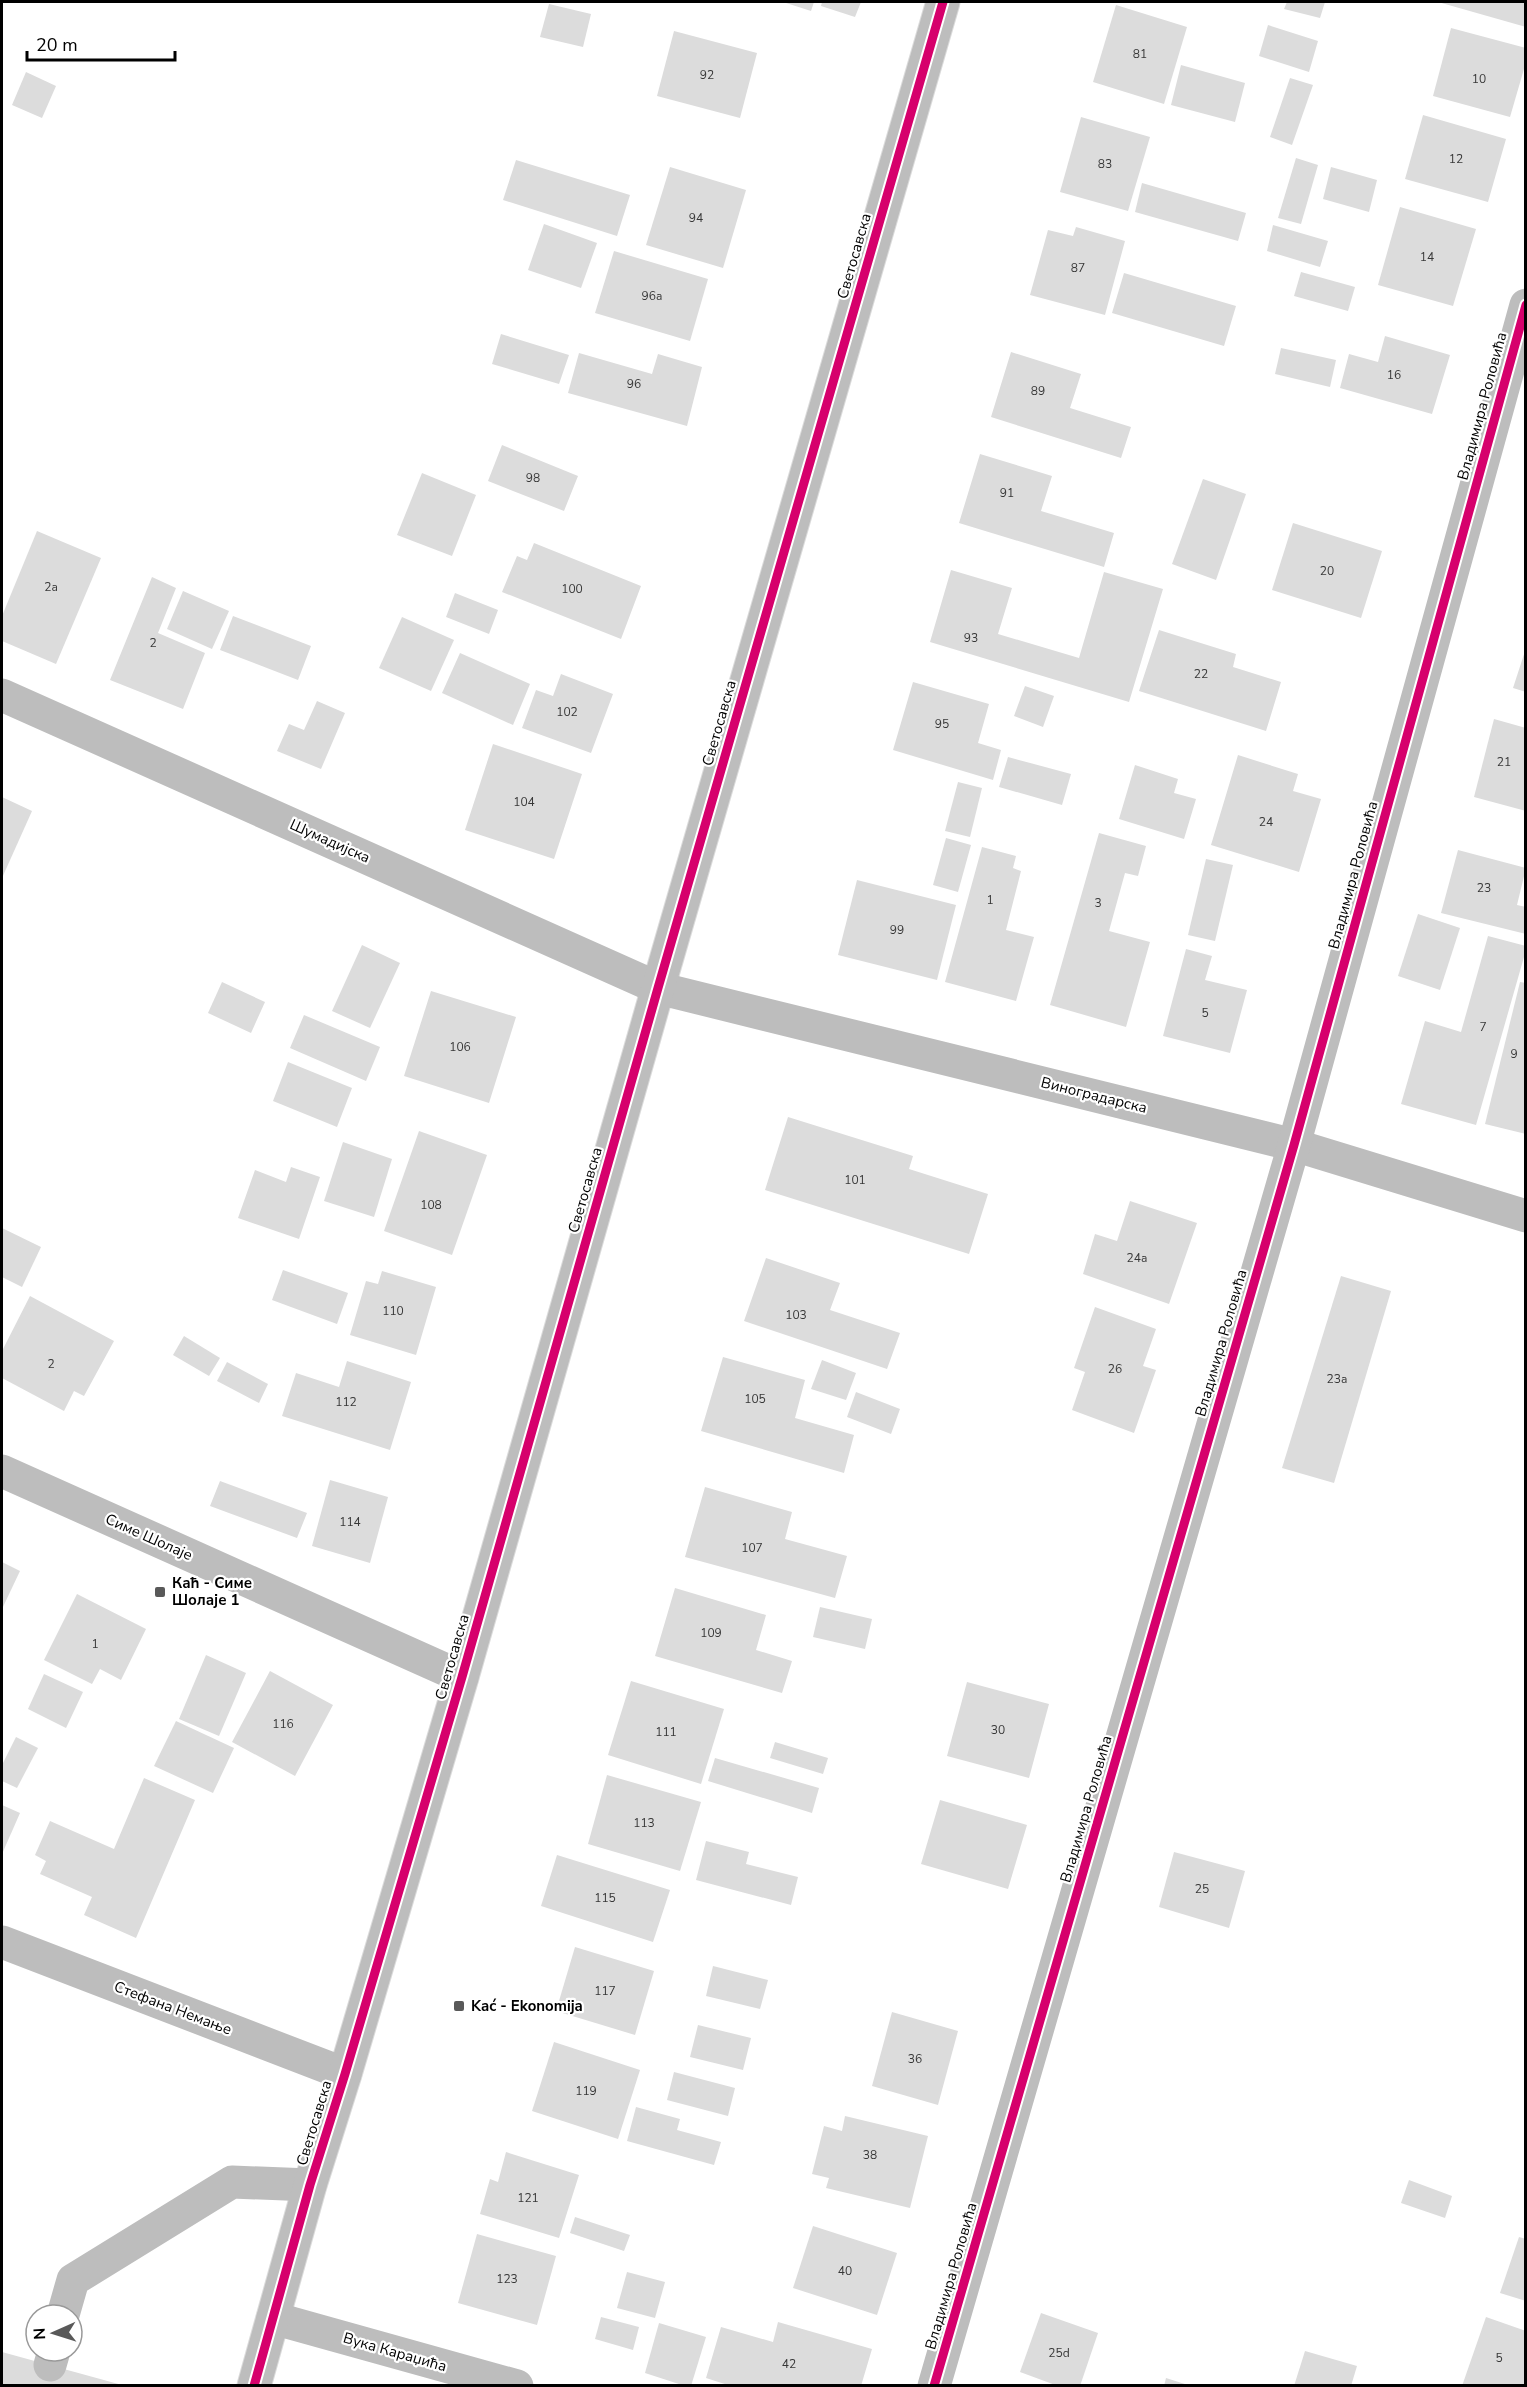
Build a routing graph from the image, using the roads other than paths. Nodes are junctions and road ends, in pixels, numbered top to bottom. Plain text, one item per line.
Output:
1 (944, 2) edge
2 (1526, 305) edge
3 (2, 695) edge
4 (658, 988) junction
5 (1294, 1144) junction
6 (1526, 1216) edge
7 (2, 1471) edge
8 (462, 1677) junction
9 (2, 1942) edge
10 (345, 2074) junction
11 (310, 2185) junction
12 (66, 2303) edge
13 (273, 2318) junction
14 (254, 2385) edge
15 (518, 2385) edge
16 (934, 2385) edge

1 - 4 street, Светосавска
2 - 5 street, Владимира Роловића
3 - 4 street, Шумадијска
4 - 5 street, Виноградарска
4 - 8 street, Светосавска
5 - 6 street, Виноградарска
5 - 16 street, Владимира Роловића
7 - 8 street, Симе Шолаје
8 - 10 street, Светосавска
9 - 10 street, Стефана Немање
10 - 11 street, Светосавска
11 - 12 street
11 - 13 street, Светосавска
13 - 14 street, Светосавска
13 - 15 street, Вука Караџића

